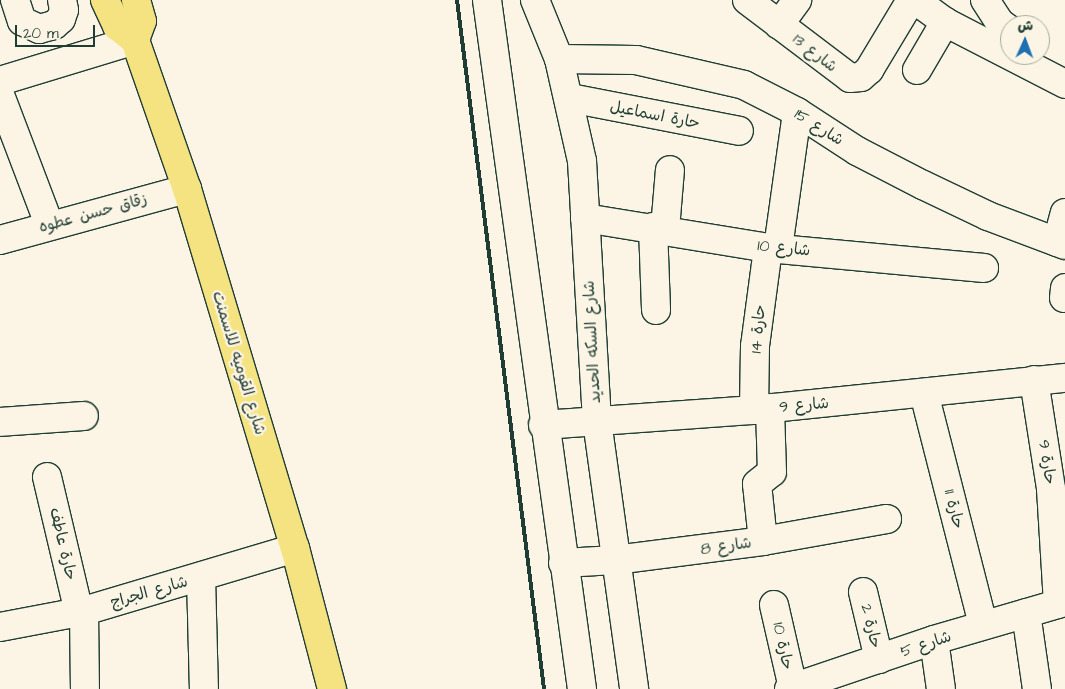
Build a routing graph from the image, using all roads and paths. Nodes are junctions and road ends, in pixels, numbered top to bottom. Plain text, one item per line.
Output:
1 (15, 0) edge
2 (62, 0) edge
3 (105, 0) edge
4 (136, 0) edge
5 (487, 0) edge
6 (534, 0) edge
7 (747, 0) edge
8 (797, 0) edge
9 (913, 0) edge
10 (985, 0) edge
11 (945, 22) junction
12 (1000, 23) edge
13 (779, 25) junction
14 (135, 40) junction
15 (559, 59) junction
16 (1054, 66) edge
17 (917, 70) dead end
18 (0, 81) edge
19 (0, 95) edge
20 (570, 98) junction
21 (797, 112) junction
22 (739, 131) dead end
23 (8, 142) edge
24 (670, 170) dead end
25 (187, 189) junction
26 (1065, 213) edge
27 (585, 218) junction
28 (49, 224) junction
29 (659, 228) junction
30 (0, 240) edge
31 (1061, 244) edge
32 (773, 248) junction
33 (984, 268) dead end
34 (656, 310) dead end
35 (1065, 378) edge
36 (1034, 380) junction
37 (924, 393) junction
38 (762, 409) junction
39 (84, 416) dead end
40 (597, 421) junction
41 (0, 422) edge
42 (543, 425) junction
43 (48, 477) dead end
44 (887, 519) dead end
45 (763, 541) junction
46 (295, 548) junction
47 (615, 560) junction
48 (563, 563) junction
49 (201, 577) junction
50 (863, 592) dead end
51 (1062, 603) edge
52 (774, 605) dead end
53 (82, 611) junction
54 (1026, 612) junction
55 (983, 625) junction
56 (0, 628) edge
57 (934, 640) junction
58 (879, 659) junction
59 (846, 679) edge
60 (791, 688) edge
61 (85, 689) edge
62 (204, 689) edge
63 (332, 689) edge
64 (582, 689) edge
65 (634, 689) edge
66 (941, 689) edge
67 (1037, 689) edge

1 - 2 street
3 - 14 main road
4 - 14 main road
5 - 42 street
6 - 15 street, شارع السكه الحديد
7 - 13 street, شارع 13
8 - 13 street
9 - 11 street
9 - 13 street, شارع 13
10 - 12 street
11 - 16 street
11 - 17 street
14 - 18 street
14 - 25 main road, شارع القوميه للاسمنت
15 - 20 street, شارع السكه الحديد
15 - 21 street, شارع 15
19 - 23 street
20 - 22 street, حارة اسماعيل
20 - 27 street, شارع السكه الحديد
21 - 31 street, شارع 15
21 - 32 street, حارة 14
23 - 28 street
24 - 29 street
25 - 28 street, زقاق حسن عطوه
25 - 46 main road, شارع القوميه للاسمنت
26 - 31 street
27 - 29 street, شارع 10
27 - 40 street, شارع السكه الحديد
28 - 30 street, زقاق حسن عطوه
29 - 32 street, شارع 10
29 - 34 street
32 - 33 street, شارع 10
32 - 38 street, حارة 14
35 - 36 street, شارع 9
36 - 37 street, شارع 9
36 - 51 street, حارة 9
37 - 38 street, شارع 9
37 - 55 street, حارة 11
38 - 40 street, شارع 9
38 - 45 street, حارة 14
39 - 41 street
40 - 42 street, شارع 9
40 - 47 street, شارع السكه الحديد
42 - 48 street
43 - 53 street, حارة عاطف
44 - 45 street, شارع 8
45 - 47 street, شارع 8
46 - 49 street, شارع الجراج
46 - 63 main road, شارع القوميه للاسمنت
47 - 48 street, شارع 8
47 - 65 street, شارع السكه الحديد
48 - 64 street
49 - 53 street, شارع الجراج
49 - 62 street
50 - 58 street, حارة 2
51 - 54 street, شارع 5
52 - 60 street, حارة 10
53 - 56 street, شارع الجراج
53 - 61 street, حارة عاطف
54 - 55 street, شارع 5
54 - 67 street
55 - 57 street, شارع 5
57 - 58 street, شارع 5
57 - 66 street
58 - 59 street, شارع 5
59 - 60 street, شارع 5

